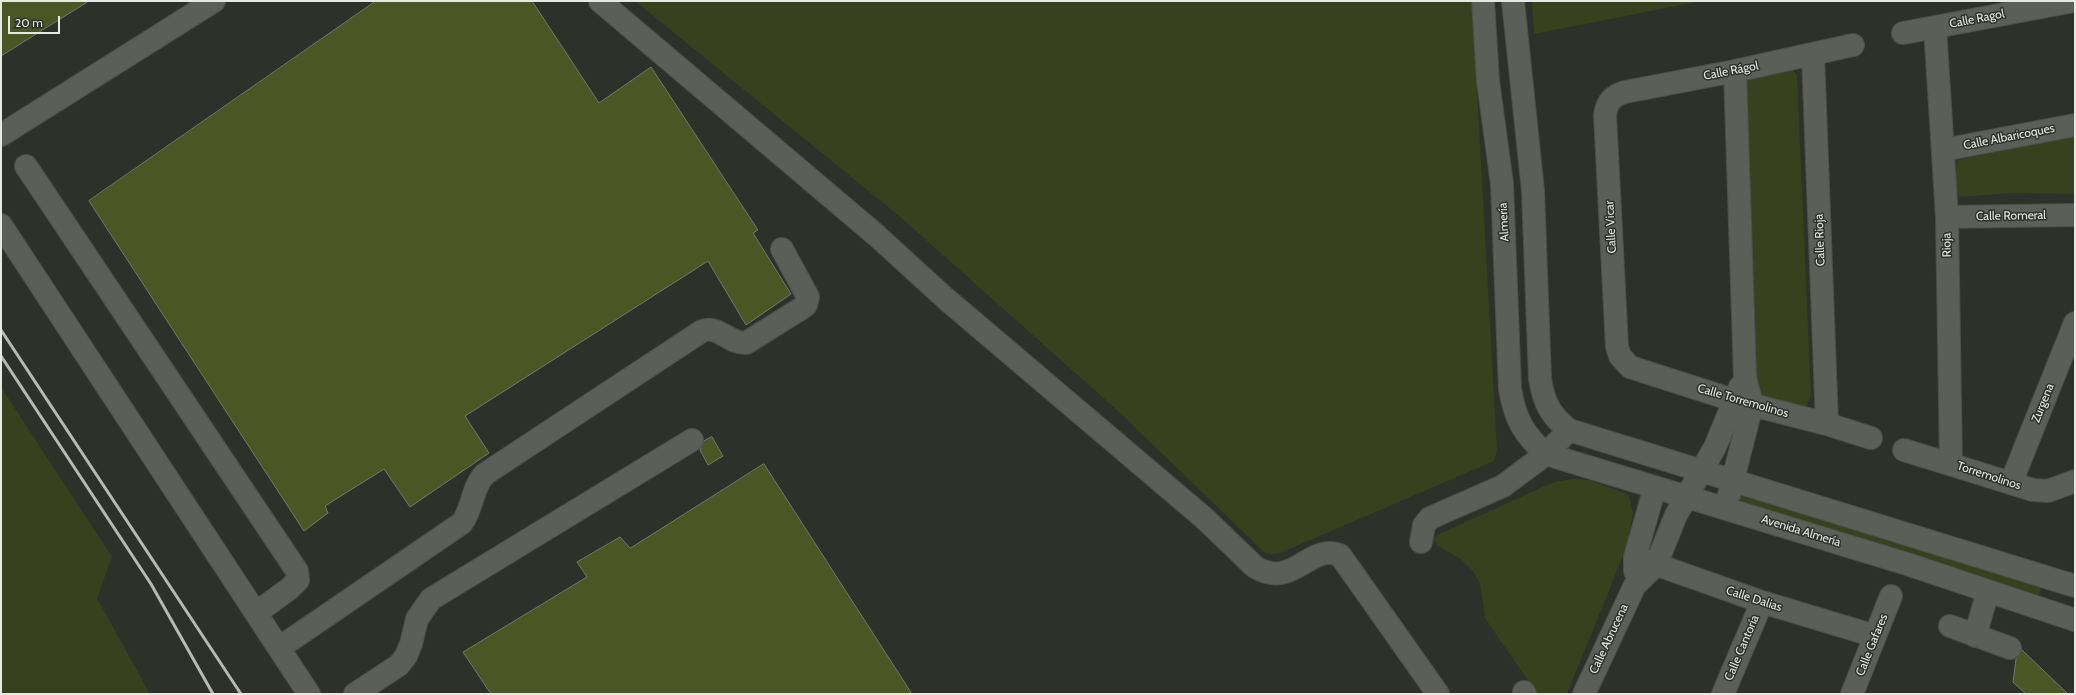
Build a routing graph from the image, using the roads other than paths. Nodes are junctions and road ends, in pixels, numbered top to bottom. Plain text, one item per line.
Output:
1 (214, 1) edge
2 (600, 1) edge
3 (1483, 1) edge
4 (1513, 1) edge
5 (2074, 1) edge
6 (1935, 27) junction
7 (1903, 33) dead end
8 (1853, 45) dead end
9 (1813, 55) junction
10 (1735, 71) junction
11 (1610, 99) joint
12 (2075, 125) edge
13 (1, 135) edge
14 (1943, 150) junction
15 (26, 166) dead end
16 (2075, 215) edge
17 (1947, 217) junction
18 (1, 225) edge
19 (782, 249) dead end
20 (2075, 323) edge
21 (1620, 356) joint
22 (1743, 403) junction
23 (1827, 424) junction
24 (1569, 430) junction
25 (1870, 438) dead end
26 (692, 440) dead end
27 (1538, 447) junction
28 (1904, 450) dead end
29 (1951, 464) junction
30 (1702, 470) junction
31 (1733, 480) junction
32 (2075, 480) edge
33 (2011, 483) junction
34 (1655, 487) junction
35 (1687, 497) junction
36 (1725, 508) junction
37 (1420, 542) dead end
38 (1635, 557) junction
39 (1656, 565) junction
40 (1634, 585) junction
41 (2075, 586) edge
42 (1988, 591) junction
43 (1891, 596) dead end
44 (1762, 602) junction
45 (256, 613) junction
46 (2075, 620) edge
47 (1950, 626) dead end
48 (1875, 636) junction
49 (1975, 636) junction
50 (279, 648) junction
51 (2010, 648) dead end
52 (309, 694) edge
53 (355, 694) edge
54 (1438, 694) edge
55 (1584, 694) edge
56 (1723, 694) edge
57 (1852, 694) edge

1 - 13 street
2 - 54 street
3 - 27 street, Almería
4 - 24 street
5 - 6 street, Calle Ragol
6 - 7 street, Calle Ragol
6 - 14 street, Rioja
8 - 9 street, Calle Rágol
9 - 10 street, Calle Rágol
9 - 23 street, Calle Rioja
10 - 11 street, Calle Rágol
10 - 22 street
11 - 21 street, Calle Vicar
12 - 14 street, Calle Albaricoques
14 - 17 street, Rioja
15 - 45 street
16 - 17 street, Calle Romeral
17 - 29 street, Rioja
18 - 45 street
19 - 50 street
20 - 33 street, Zurgena
21 - 22 street, Calle Torremolinos
22 - 23 street, Calle Torremolinos
22 - 30 street
22 - 31 street
23 - 25 street, Calle Torremolinos
24 - 27 street
24 - 30 street
26 - 53 street
27 - 34 street, Avenida Almería
27 - 37 street
28 - 29 street, Torremolinos
29 - 33 street, Torremolinos
30 - 31 street
30 - 35 street
31 - 36 street
31 - 41 street
32 - 33 street, Torremolinos
34 - 35 street, Avenida Almería
34 - 38 street, Calle Abrucena
35 - 36 street, Avenida Almería
35 - 39 street, Calle Abrucena
36 - 42 street, Avenida Almería
38 - 39 street, Calle Dalias
38 - 40 street, Calle Abrucena
39 - 40 street, Calle Abrucena
39 - 44 street, Calle Dalias
40 - 55 street, Calle Abrucena
42 - 46 street, Avenida Almería
42 - 49 street
43 - 48 street, Calle Gafares
44 - 48 street, Calle Dalias
44 - 56 street, Calle Cantoría
45 - 50 street
47 - 49 street
48 - 57 street, Calle Gafares
49 - 51 street
50 - 52 street

